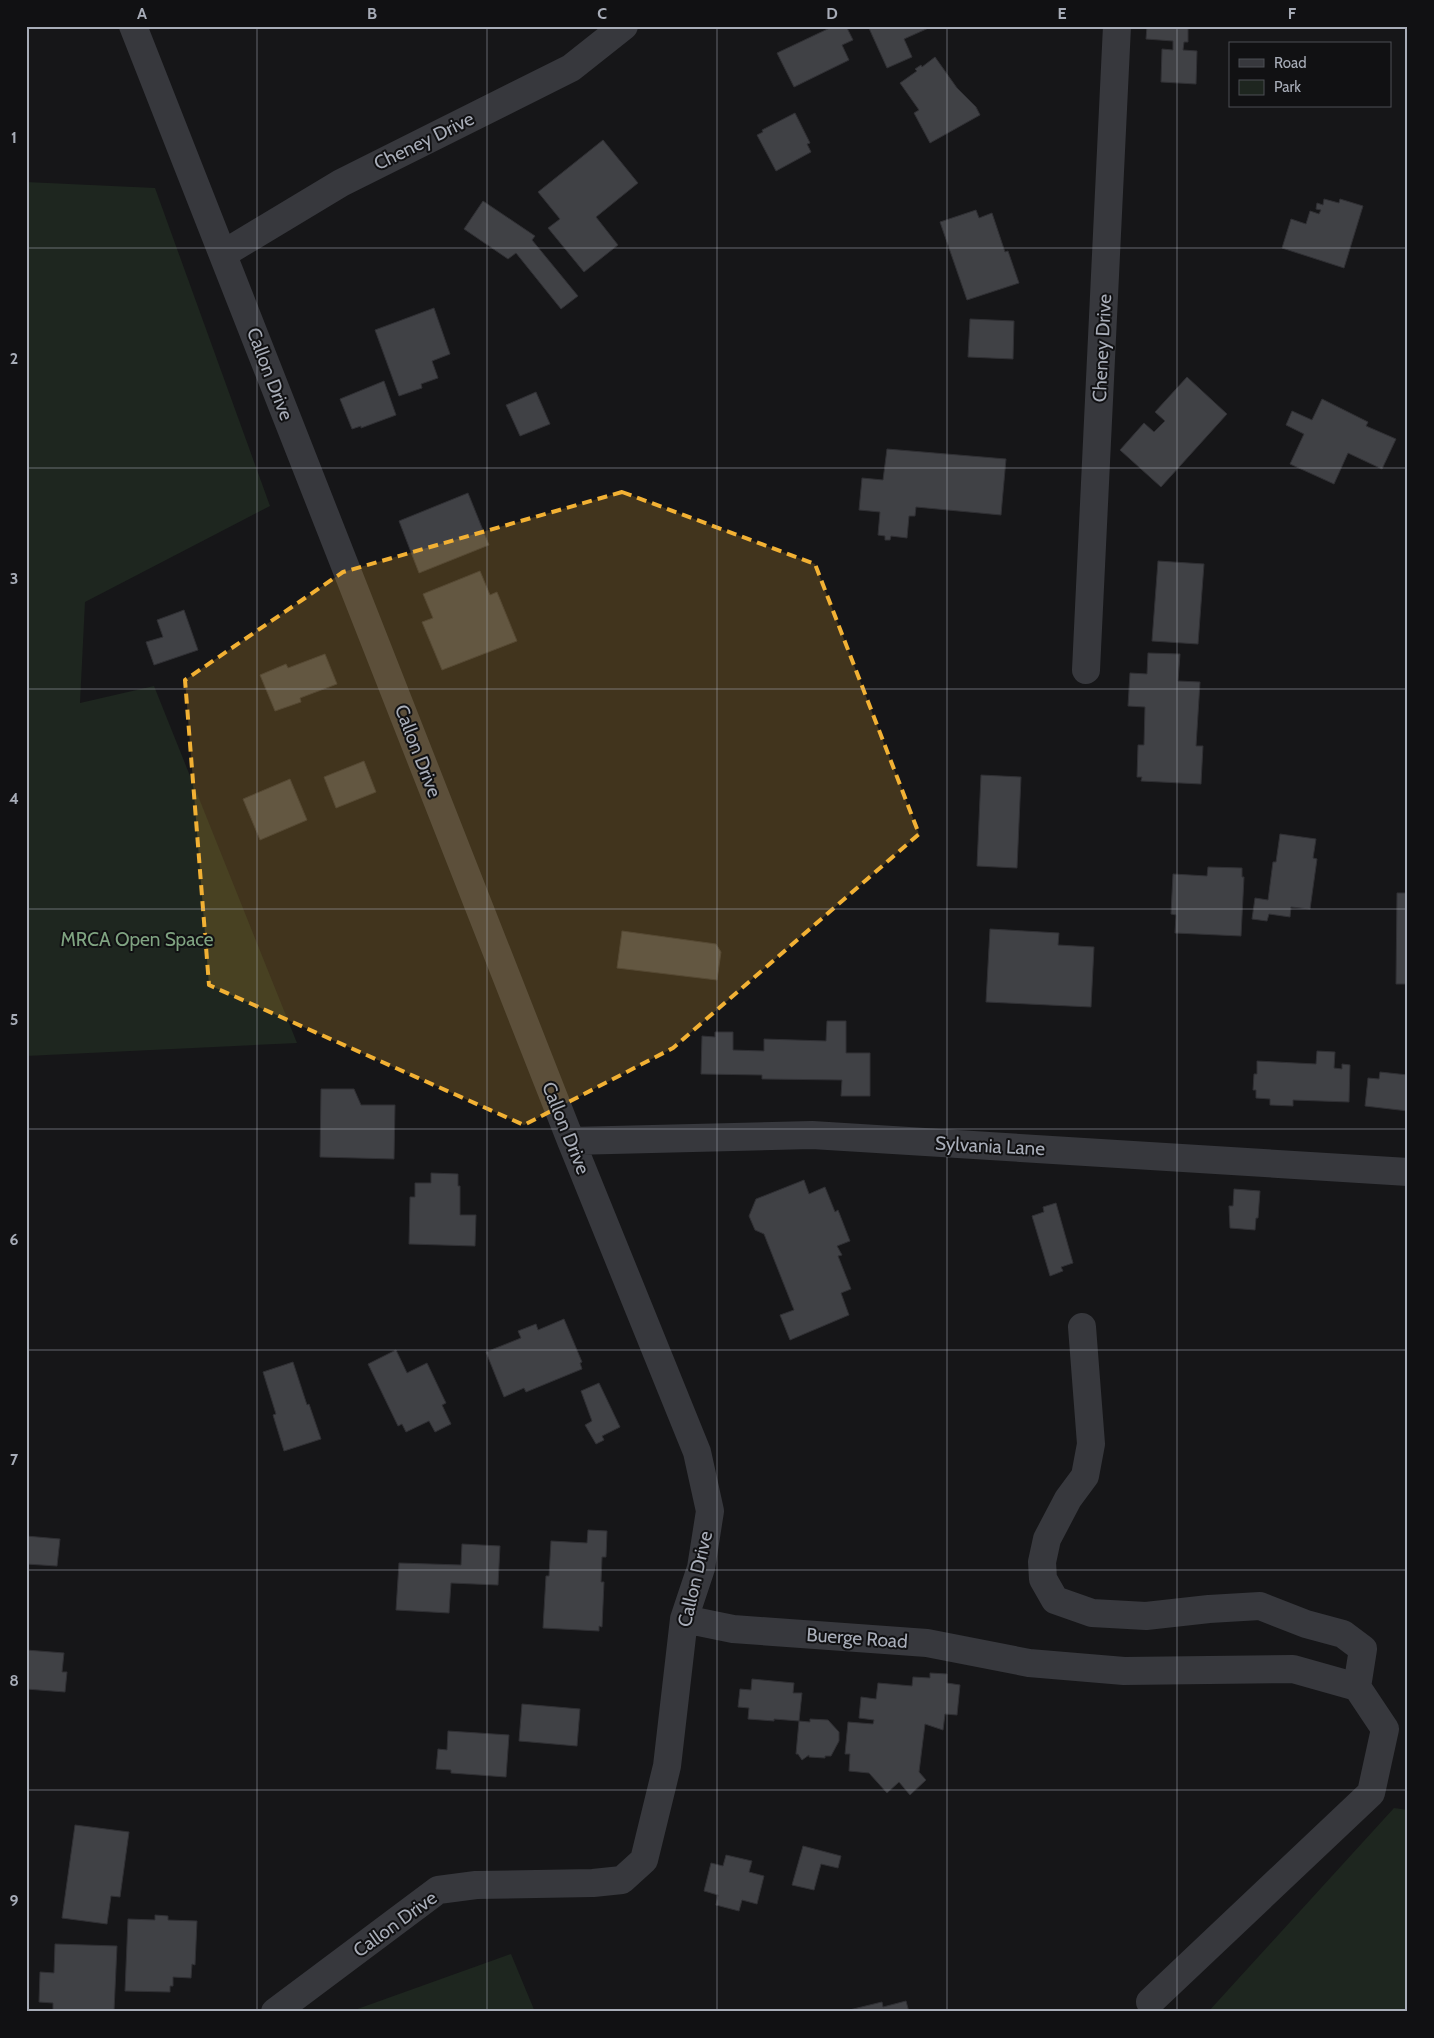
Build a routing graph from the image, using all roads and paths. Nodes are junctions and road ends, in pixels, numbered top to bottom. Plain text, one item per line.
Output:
1 (133, 26) edge
2 (624, 26) edge
3 (1117, 26) edge
4 (223, 254) junction
5 (1086, 670) dead end
6 (571, 1141) junction
7 (1408, 1172) edge
8 (1082, 1327) dead end
9 (684, 1619) junction
10 (1357, 1687) junction
11 (1150, 2002) dead end
12 (275, 2012) edge

1 - 4 street, Callon Drive
2 - 4 street, Cheney Drive
3 - 5 street, Cheney Drive
4 - 6 street, Callon Drive
6 - 7 street, Sylvania Lane
6 - 9 street, Callon Drive
8 - 10 street
9 - 10 street, Buerge Road
9 - 12 street, Callon Drive
10 - 11 street

